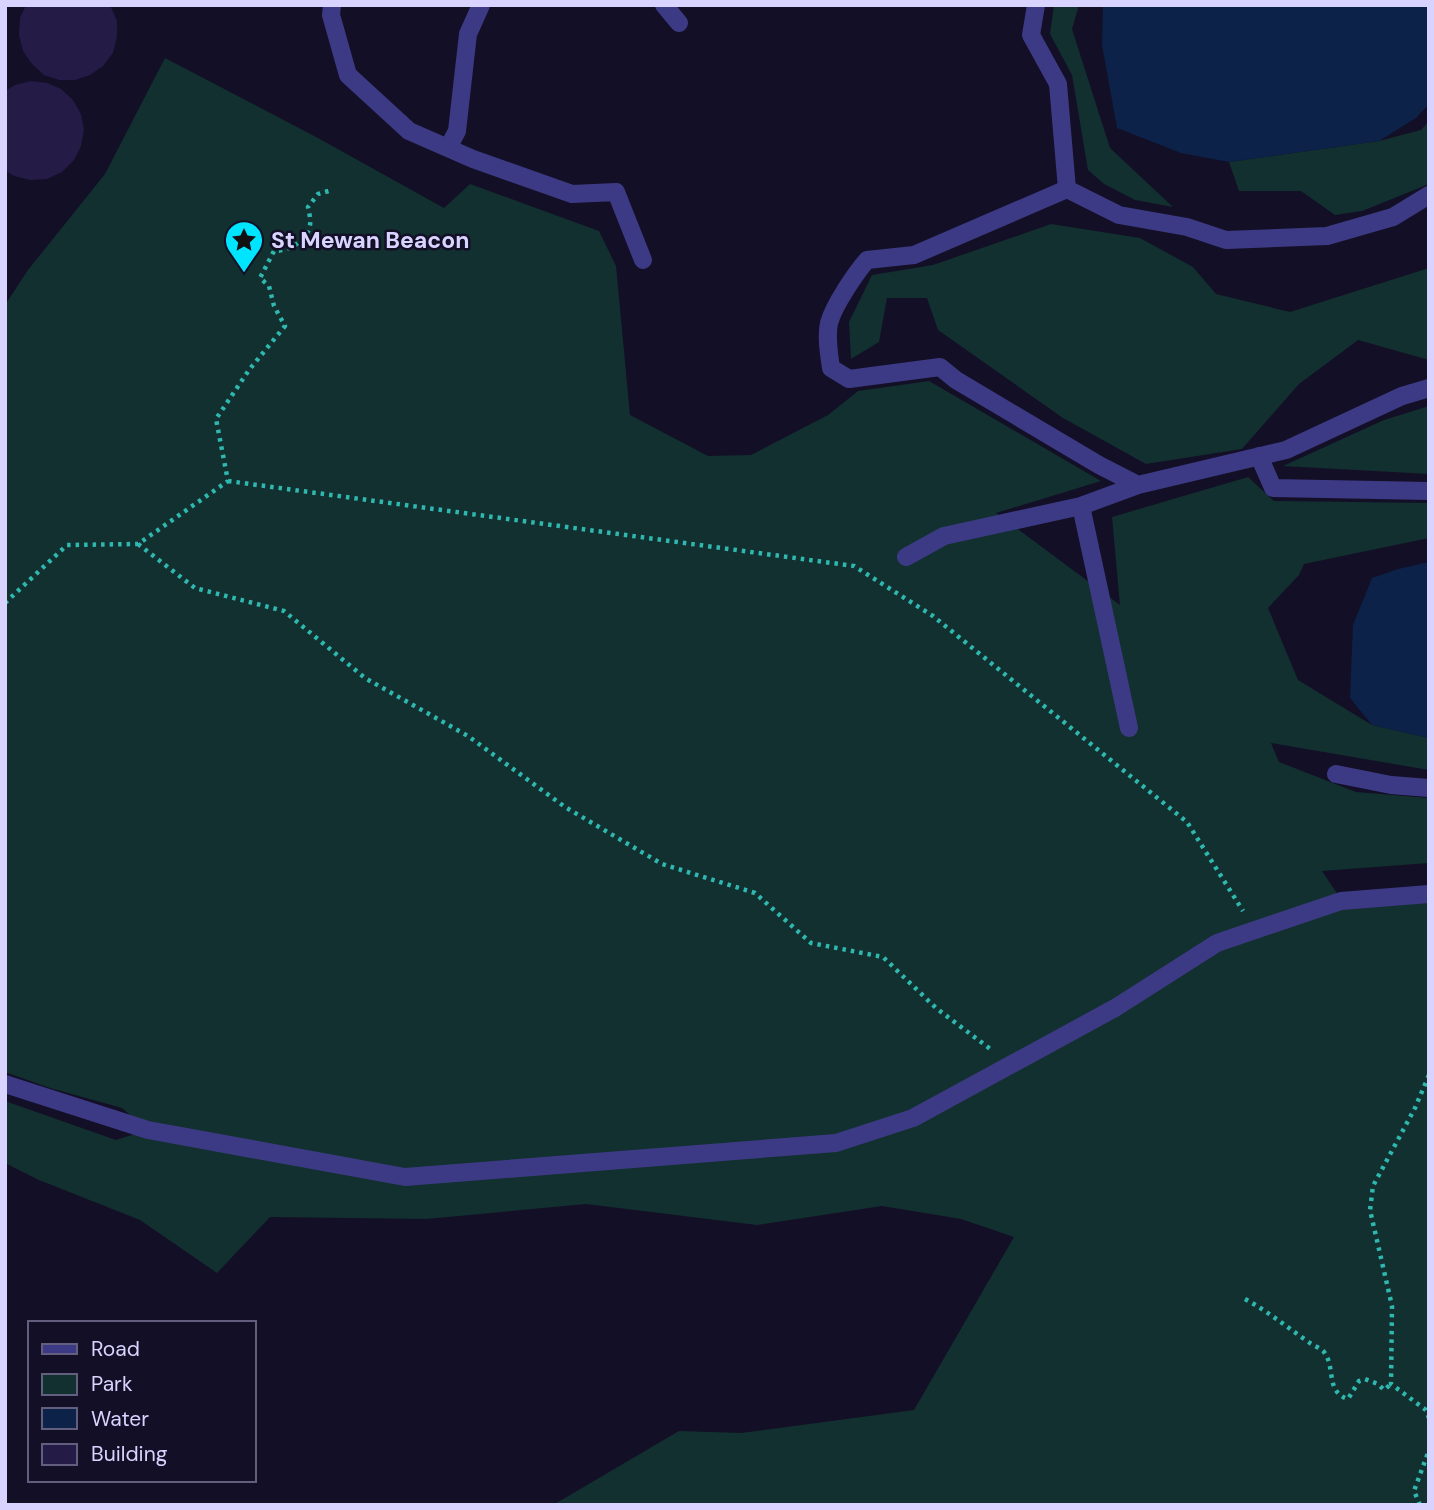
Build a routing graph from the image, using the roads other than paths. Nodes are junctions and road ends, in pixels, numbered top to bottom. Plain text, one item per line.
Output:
1 (332, 5) edge
2 (481, 5) edge
3 (664, 5) edge
4 (1035, 5) edge
5 (679, 23) dead end
6 (448, 148) junction
7 (1067, 189) junction
8 (1429, 195) edge
9 (643, 260) dead end
10 (1429, 388) edge
11 (1259, 456) junction
12 (1138, 485) junction
13 (1429, 491) edge
14 (1082, 506) junction
15 (906, 557) dead end
16 (1129, 728) dead end
17 (1336, 774) dead end
18 (1429, 788) edge
19 (1429, 894) edge
20 (5, 1084) edge

1 - 6 street
2 - 6 street
3 - 5 street
4 - 7 street
6 - 9 street
7 - 8 street
7 - 12 street
10 - 11 street
11 - 12 street
11 - 13 street
12 - 14 street
14 - 15 street
14 - 16 street
17 - 18 street
19 - 20 street

